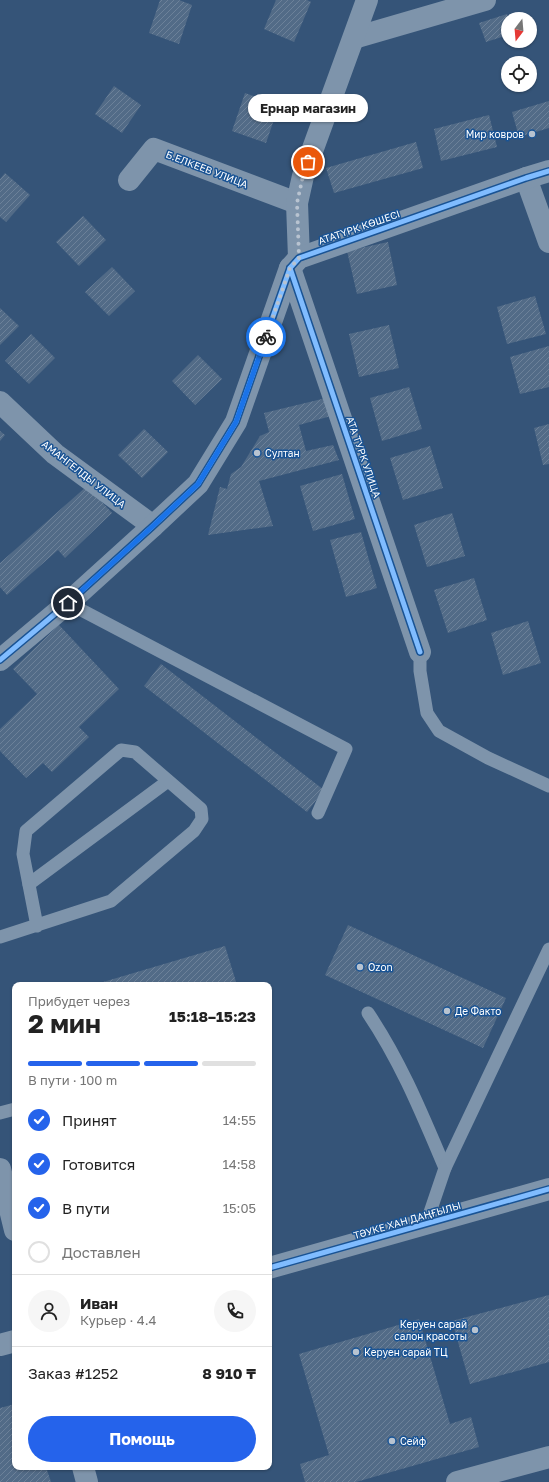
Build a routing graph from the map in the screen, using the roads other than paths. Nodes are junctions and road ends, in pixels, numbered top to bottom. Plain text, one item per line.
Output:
1 (367, 0) edge
2 (485, 0) edge
3 (354, 38) junction
4 (549, 171) edge
5 (526, 178) junction
6 (128, 180) dead end
7 (297, 203) junction
8 (549, 242) edge
9 (295, 263) junction
10 (0, 402) edge
11 (153, 526) junction
12 (68, 603) junction
13 (420, 652) joint
14 (0, 660) edge
15 (168, 780) junction
16 (549, 786) edge
17 (318, 813) dead end
18 (29, 884) junction
19 (36, 926) junction
20 (0, 937) edge
21 (549, 949) edge
22 (368, 1013) dead end
23 (12, 1110) edge
24 (0, 1114) edge
25 (445, 1168) junction
26 (0, 1169) edge
27 (549, 1189) edge
28 (12, 1218) edge
29 (426, 1224) junction
30 (272, 1267) edge
31 (12, 1342) edge
32 (0, 1345) edge
33 (549, 1457) edge
34 (84, 1470) edge
35 (87, 1482) edge
36 (457, 1482) edge

1 - 3 street
2 - 3 street
3 - 7 street
4 - 5 street, АТАТҮРК КӨШЕСІ
5 - 8 street
5 - 9 street, АТАТҮРК КӨШЕСІ
6 - 7 street, Б.ЕЛКЕЕВ УЛИЦА
7 - 9 street
9 - 11 street
9 - 13 street, АТА ТУРК УЛИЦА
10 - 11 street, АМАНГЕЛДЫ УЛИЦА
11 - 12 street
12 - 14 street
12 - 17 lane
13 - 16 lane
15 - 18 lane
15 - 18 lane
15 - 19 lane
18 - 19 lane
19 - 20 lane
21 - 25 lane
22 - 25 lane
23 - 24 lane
25 - 29 lane
26 - 28 street
27 - 29 street, ТӘУКЕ ХАН ДАҢҒЫЛЫ
29 - 30 street, ТӘУКЕ ХАН ДАҢҒЫЛЫ
31 - 32 street
33 - 36 street
34 - 35 street

